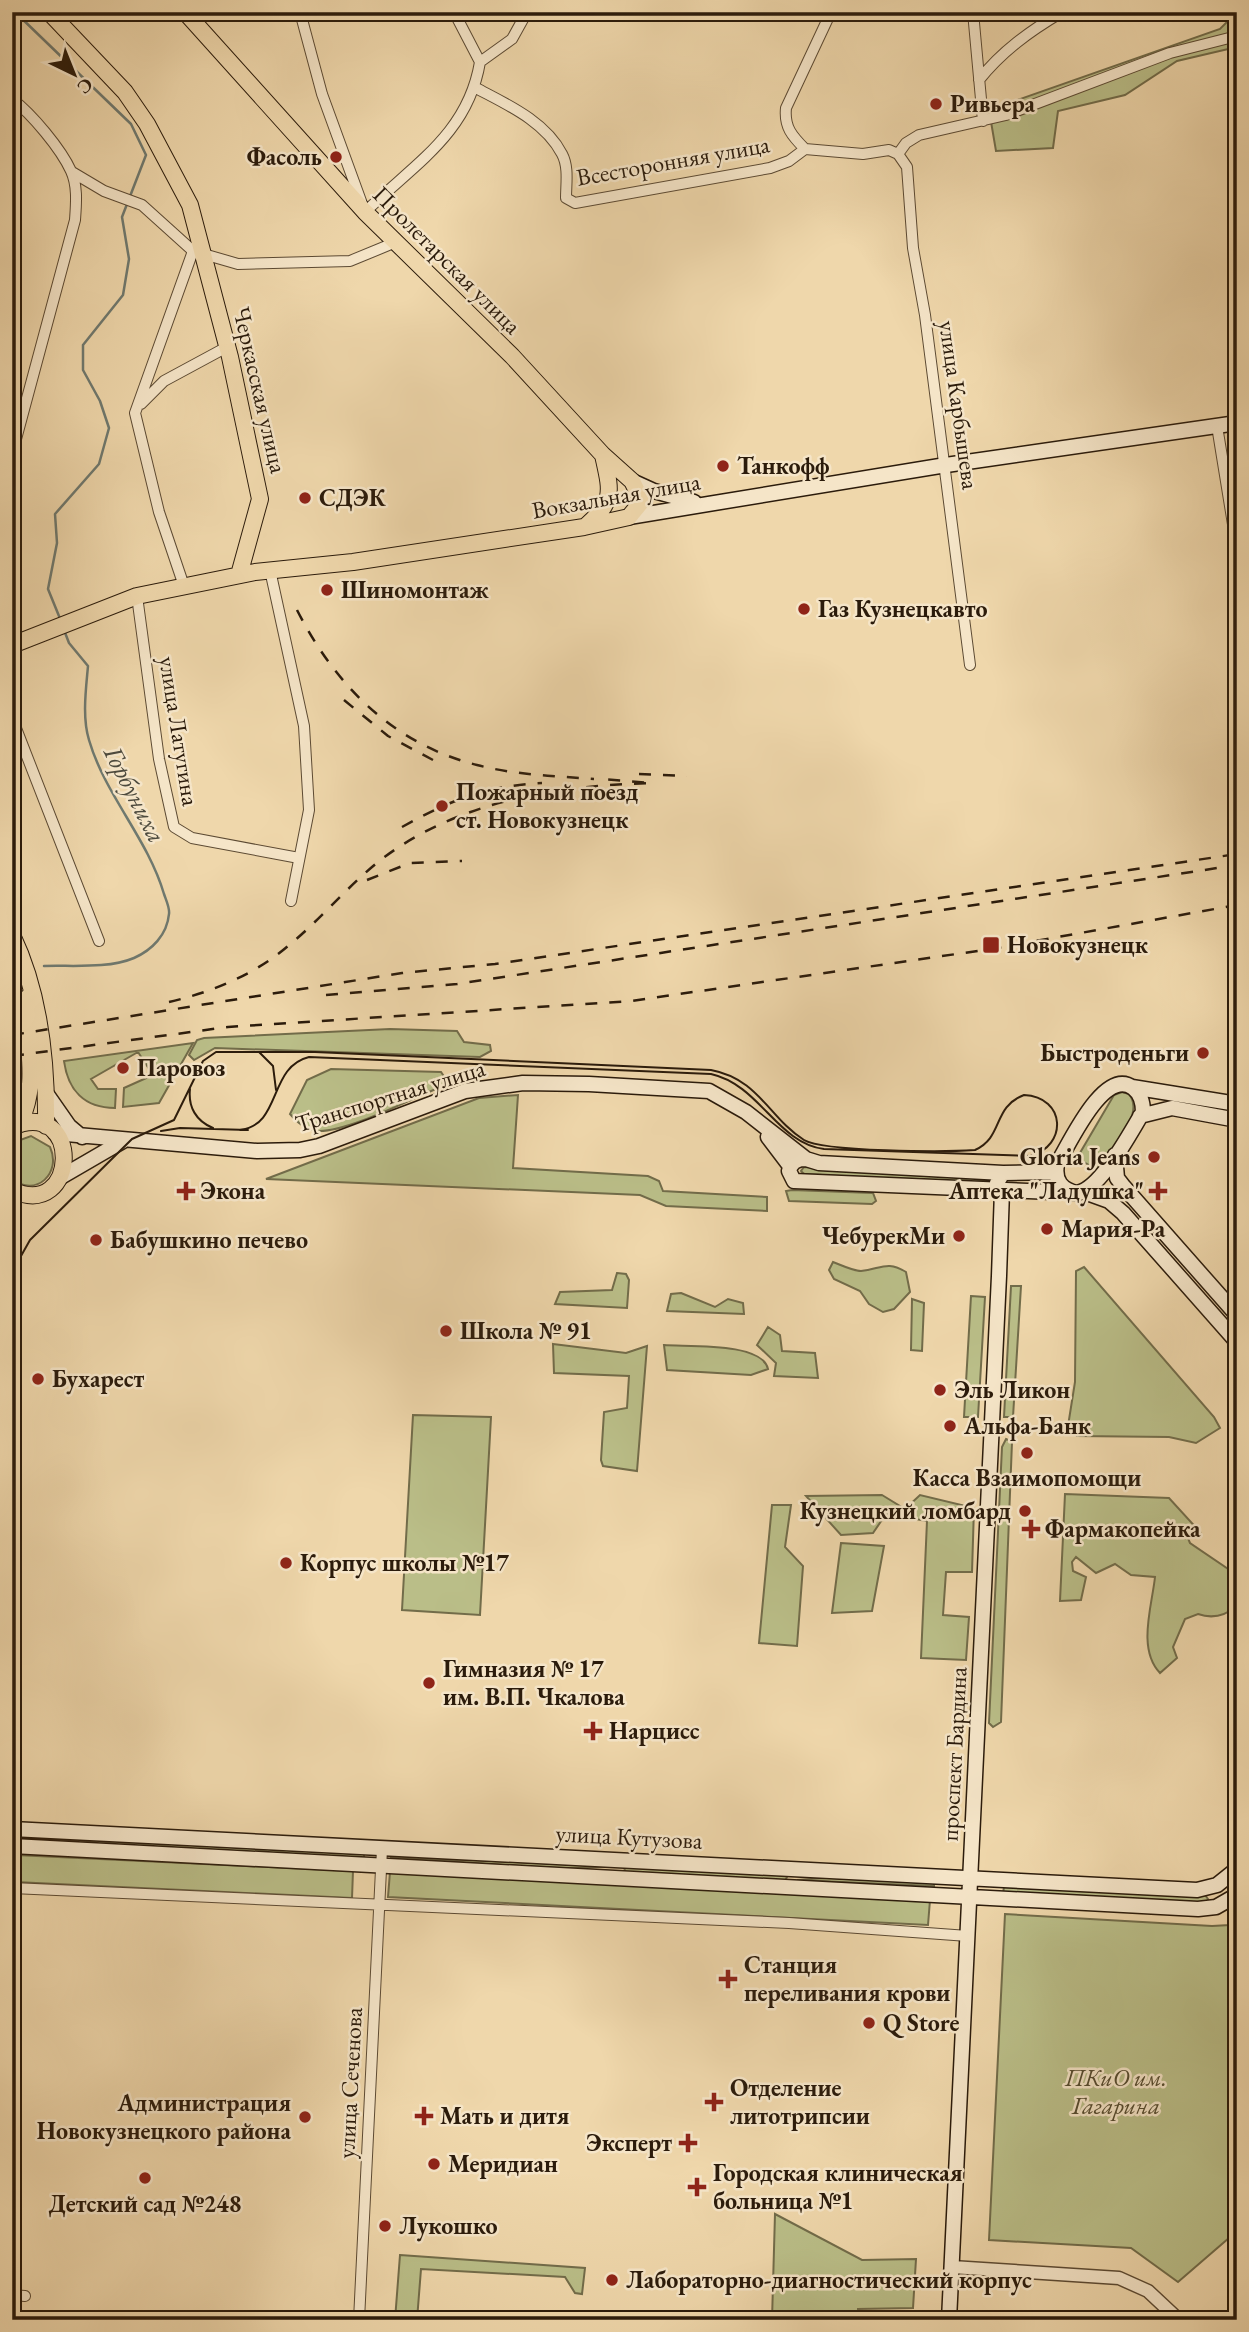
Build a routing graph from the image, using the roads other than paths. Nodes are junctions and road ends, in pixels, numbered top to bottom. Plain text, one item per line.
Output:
1 (49, 12) edge
2 (185, 12) edge
3 (300, 12) edge
4 (454, 12) edge
5 (527, 12) edge
6 (831, 12) edge
7 (973, 12) edge
8 (1062, 12) edge
9 (1237, 36) edge
10 (480, 62) junction
11 (979, 80) junction
12 (476, 88) junction
13 (12, 99) edge
14 (983, 121) junction
15 (805, 149) junction
16 (898, 154) junction
17 (72, 172) junction
18 (365, 212) junction
19 (396, 242) junction
20 (199, 253) junction
21 (227, 347) junction
22 (135, 413) junction
23 (1237, 423) edge
24 (1217, 426) junction
25 (12, 454) edge
26 (603, 455) junction
27 (946, 466) junction
28 (632, 481) junction
29 (702, 503) junction
30 (629, 517) junction
31 (584, 527) junction
32 (1237, 549) edge
33 (270, 570) junction
34 (239, 575) junction
35 (184, 586) junction
36 (137, 596) junction
37 (12, 645) edge
38 (970, 665) dead end
39 (12, 718) edge
40 (299, 858) junction
41 (291, 901) dead end
42 (14, 940) edge
43 (99, 941) dead end
44 (30, 990) junction
45 (1132, 1087) junction
46 (46, 1093) junction
47 (1237, 1104) edge
48 (746, 1112) junction
49 (1140, 1116) junction
50 (1237, 1120) edge
51 (15, 1121) edge
52 (51, 1129) junction
53 (83, 1138) junction
54 (125, 1140) junction
55 (1115, 1155) junction
56 (806, 1159) junction
57 (790, 1172) junction
58 (1003, 1172) junction
59 (1055, 1172) junction
60 (61, 1177) junction
61 (12, 1191) edge
62 (1002, 1191) junction
63 (1080, 1193) junction
64 (1237, 1315) edge
65 (1237, 1342) edge
66 (12, 1829) edge
67 (12, 1846) edge
68 (382, 1849) junction
69 (381, 1867) junction
70 (1237, 1869) edge
71 (971, 1878) junction
72 (12, 1888) edge
73 (970, 1895) junction
74 (1237, 1895) edge
75 (379, 1907) junction
76 (968, 1936) junction
77 (952, 2267) junction
78 (12, 2295) edge
79 (25, 2296) dead end
80 (359, 2320) edge
81 (949, 2320) edge
82 (1180, 2320) edge

1 - 20 main road, Черкасская улица
2 - 18 main road, Пролетарская улица
3 - 18 street
4 - 10 street
5 - 10 street
6 - 15 street
7 - 11 street
8 - 11 street
9 - 14 street
10 - 12 street
11 - 14 street
12 - 15 street, Всесторонняя улица
12 - 18 street
13 - 17 street
14 - 16 street
15 - 16 street, Всесторонняя улица
16 - 27 street, улица Карбышева
17 - 20 street
17 - 25 street
18 - 19 main road, Пролетарская улица
19 - 20 street
19 - 26 main road, Пролетарская улица
20 - 21 main road, Черкасская улица
20 - 22 street
21 - 22 street
21 - 34 main road, Черкасская улица
22 - 35 street
23 - 24 main road, Вокзальная улица
24 - 27 main road, Вокзальная улица
24 - 32 street
26 - 28 main road, Пролетарская улица
26 - 31 main road
27 - 29 main road, Вокзальная улица
27 - 38 street, улица Карбышева
28 - 29 main road, Пролетарская улица
28 - 30 main road
29 - 30 main road, Вокзальная улица
30 - 31 main road, Вокзальная улица
31 - 33 main road, Вокзальная улица
33 - 34 main road, Вокзальная улица
33 - 40 street
34 - 35 main road, Вокзальная улица
35 - 36 main road, Вокзальная улица
36 - 37 main road, Вокзальная улица
36 - 40 street, улица Латугина
39 - 43 street
40 - 41 street
42 - 44 main road
44 - 46 main road
44 - 51 main road
45 - 47 main road
45 - 49 main road
45 - 59 main road
46 - 52 main road
46 - 53 main road
48 - 54 main road, Транспортная улица
48 - 56 main road, Транспортная улица
48 - 57 main road, Транспортная улица
49 - 50 main road
49 - 55 main road
51 - 52 main road
52 - 53 main road, Транспортная улица
52 - 60 main road
53 - 54 main road, Транспортная улица
54 - 60 main road
55 - 63 main road
55 - 64 main road
56 - 57 main road
56 - 58 main road, Транспортная улица
57 - 62 main road
58 - 59 main road, Транспортная улица
58 - 62 main road, проспект Бардина
59 - 63 main road
60 - 61 main road
62 - 63 main road
62 - 71 main road, проспект Бардина
63 - 65 main road
66 - 68 main road, улица Кутузова
67 - 69 main road, улица Кутузова
68 - 69 street, улица Сеченова
68 - 71 main road, улица Кутузова
69 - 73 main road, улица Кутузова
69 - 75 street, улица Сеченова
70 - 71 main road, улица Кутузова
71 - 73 main road, проспект Бардина
72 - 75 street
73 - 74 main road, улица Кутузова
73 - 76 main road, проспект Бардина
75 - 76 street
75 - 80 street, улица Сеченова
76 - 77 main road, проспект Бардина
77 - 81 main road, проспект Бардина
77 - 82 street
78 - 79 street

